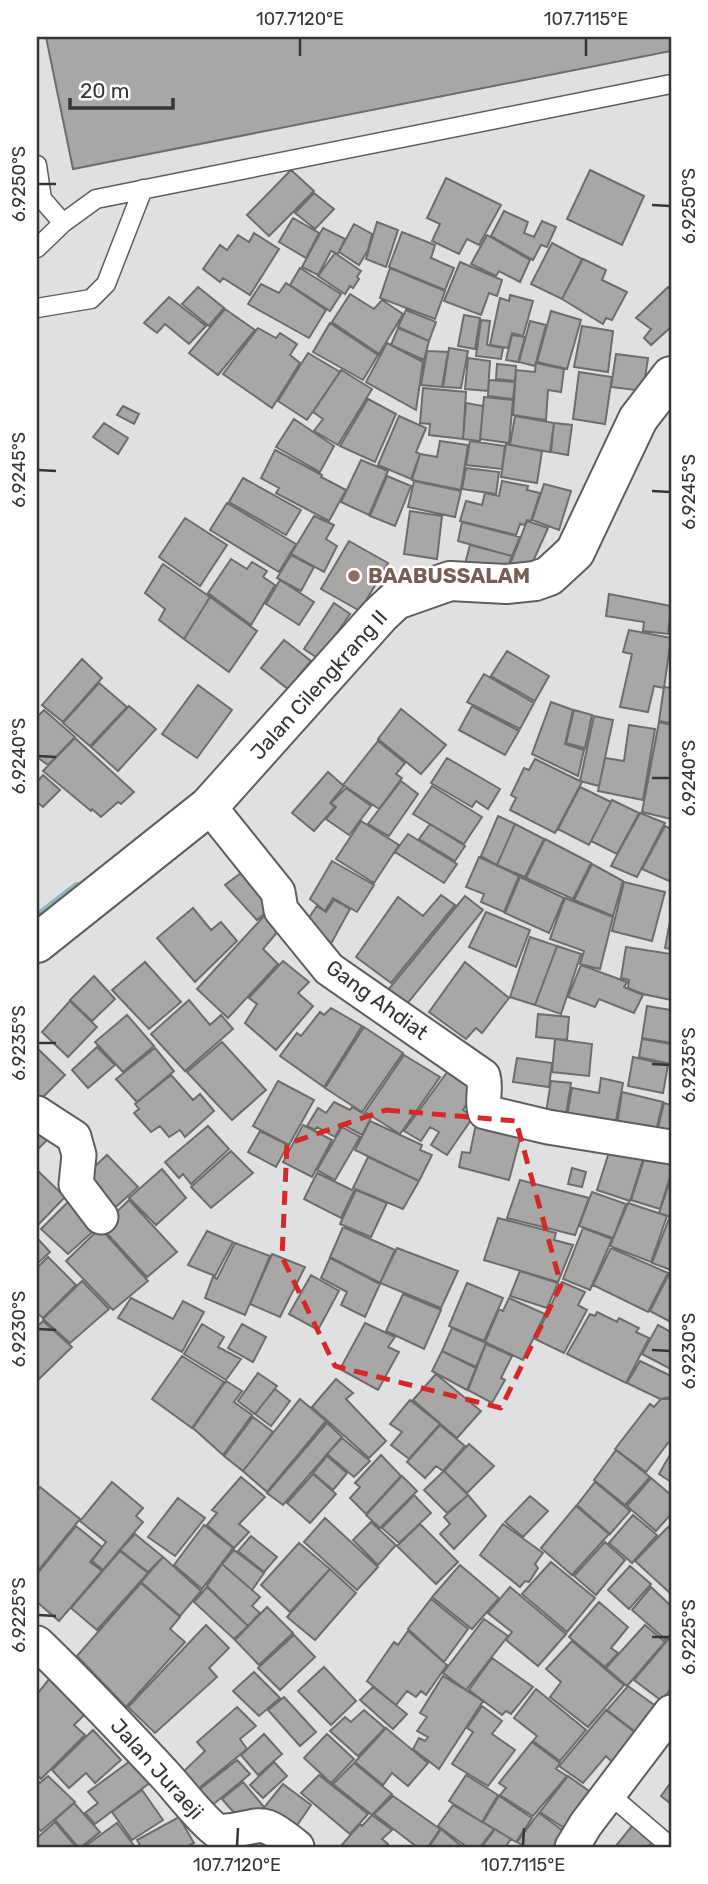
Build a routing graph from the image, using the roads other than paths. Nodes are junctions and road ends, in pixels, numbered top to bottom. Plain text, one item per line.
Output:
1 (671, 84) edge
2 (37, 165) edge
3 (143, 190) junction
4 (39, 199) edge
5 (63, 223) junction
6 (37, 248) edge
7 (37, 308) edge
8 (671, 376) edge
9 (209, 806) junction
10 (37, 943) edge
11 (37, 1113) edge
12 (671, 1147) edge
13 (101, 1217) dead end
14 (37, 1643) edge
15 (671, 1712) edge
16 (609, 1794) junction
17 (209, 1840) edge
18 (297, 1847) edge
19 (572, 1847) edge
20 (671, 1847) edge

1 - 3 lane
2 - 4 lane
3 - 5 lane
3 - 7 lane
4 - 5 lane
5 - 6 lane
8 - 9 street, Jalan Cilengkrang II
9 - 10 street, Jalan Cilengkrang II
9 - 12 street, Gang Ahdiat
11 - 13 street
14 - 17 street, Jalan Juraeji
15 - 16 street
16 - 19 street
16 - 20 lane
17 - 18 street, Jalan Juraeji

